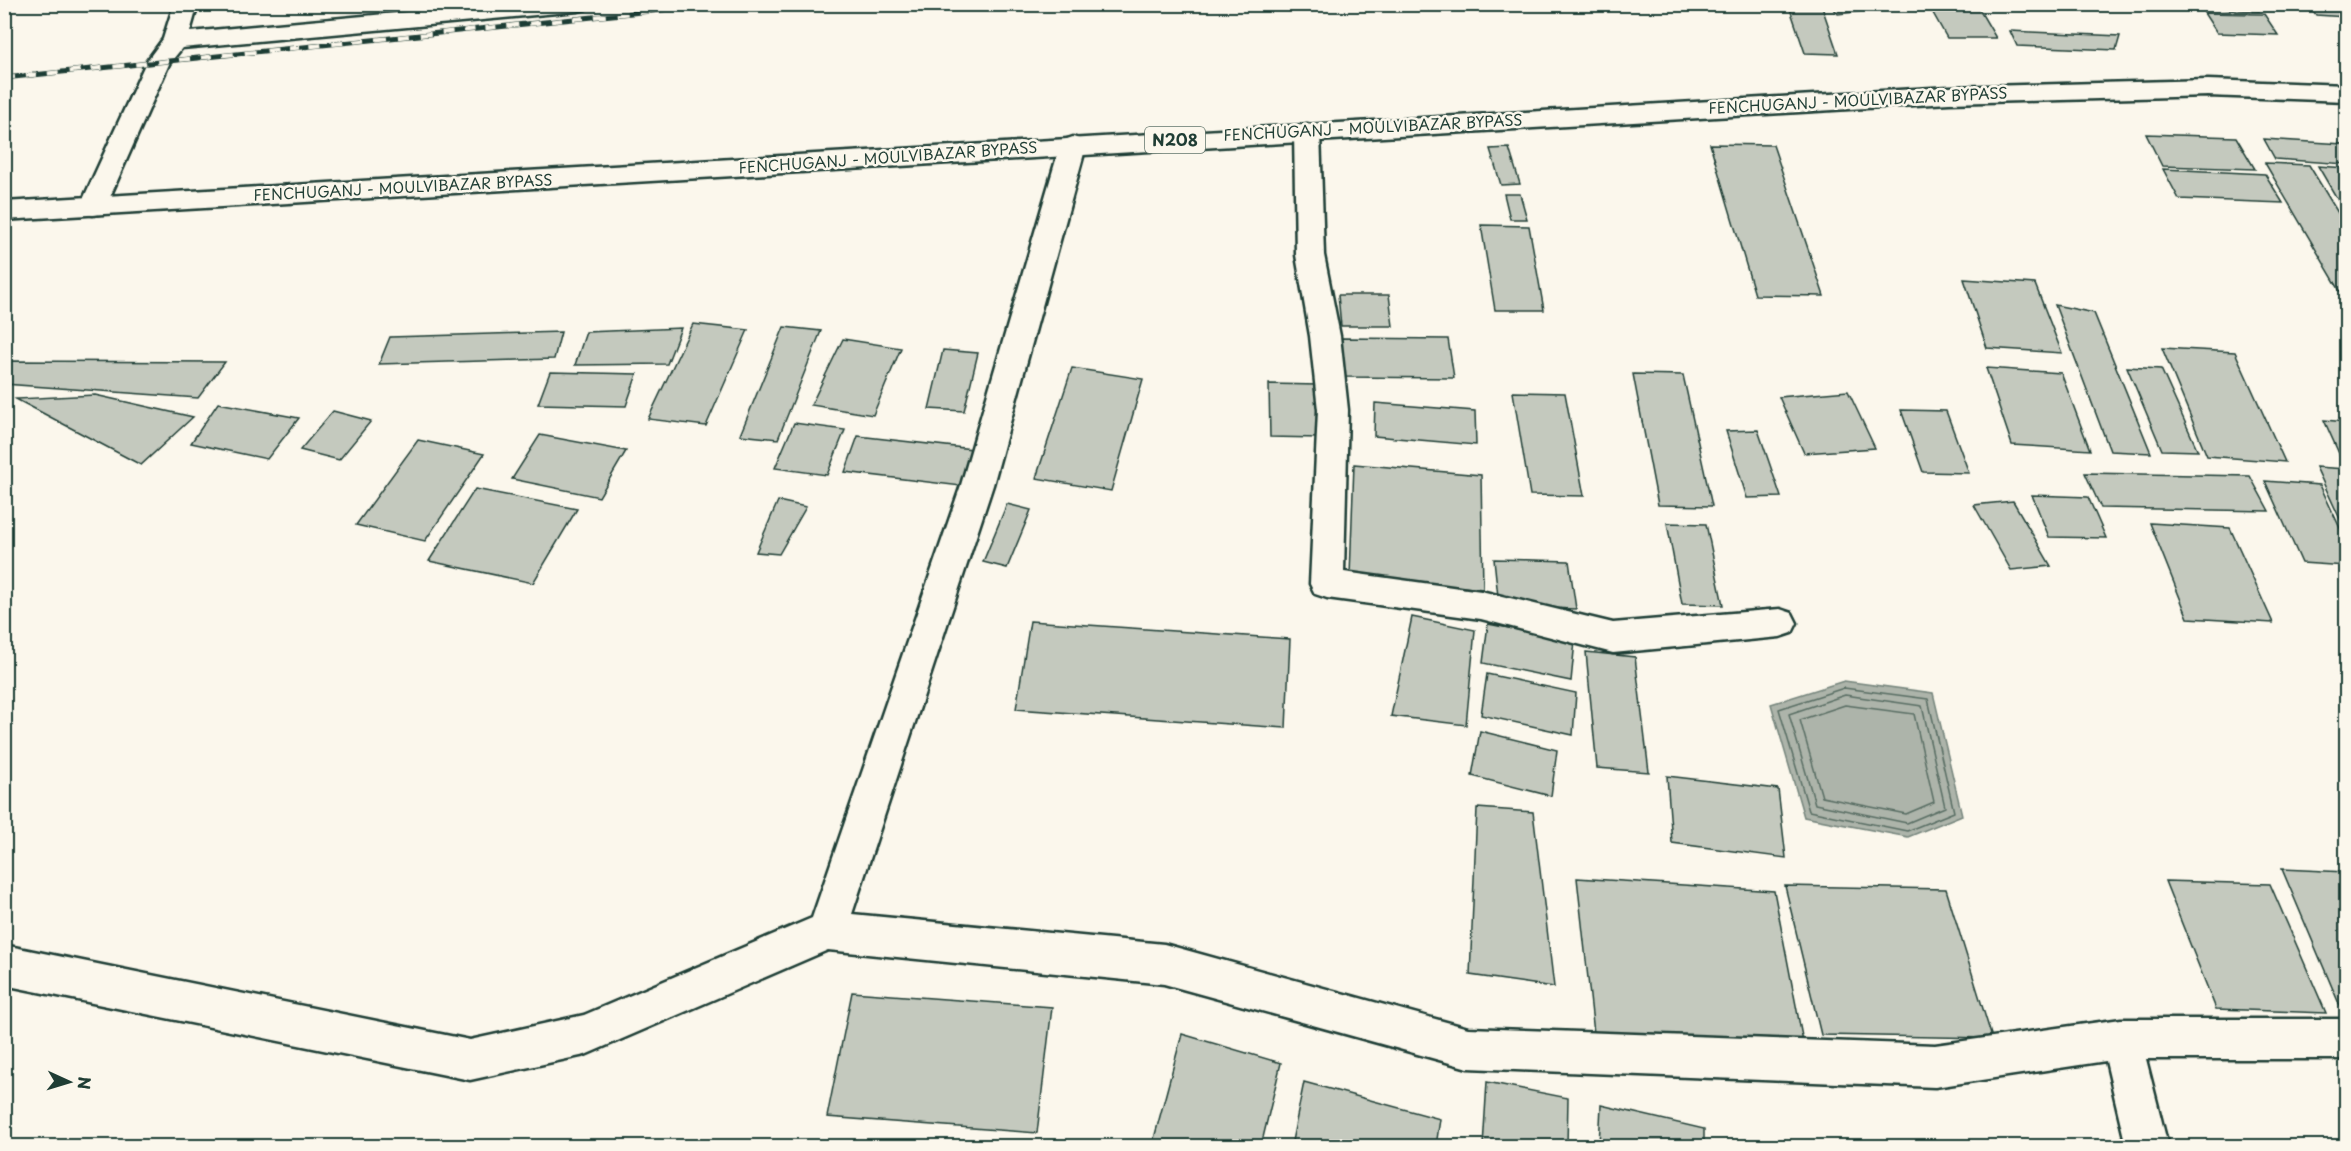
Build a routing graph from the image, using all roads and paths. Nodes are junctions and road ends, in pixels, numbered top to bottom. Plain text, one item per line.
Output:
1 (186, 4) edge
2 (578, 4) edge
3 (175, 41) junction
4 (2346, 93) edge
5 (1307, 132) junction
6 (1073, 146) junction
7 (93, 206) junction
8 (4, 212) edge
9 (1780, 623) dead end
10 (827, 931) junction
11 (4, 965) edge
12 (2121, 1039) junction
13 (2346, 1039) edge
14 (2147, 1146) edge

1 - 3 main road
2 - 3 main road
3 - 7 main road
4 - 5 main road, FENCHUGANJ - MOULVIBAZAR BYPASS / N208
5 - 6 main road, FENCHUGANJ - MOULVIBAZAR BYPASS / N208
5 - 9 main road
6 - 7 main road, FENCHUGANJ - MOULVIBAZAR BYPASS / N208
6 - 10 main road
7 - 8 main road, FENCHUGANJ - MOULVIBAZAR BYPASS / N208
10 - 11 main road
10 - 12 main road
12 - 13 main road
12 - 14 main road

